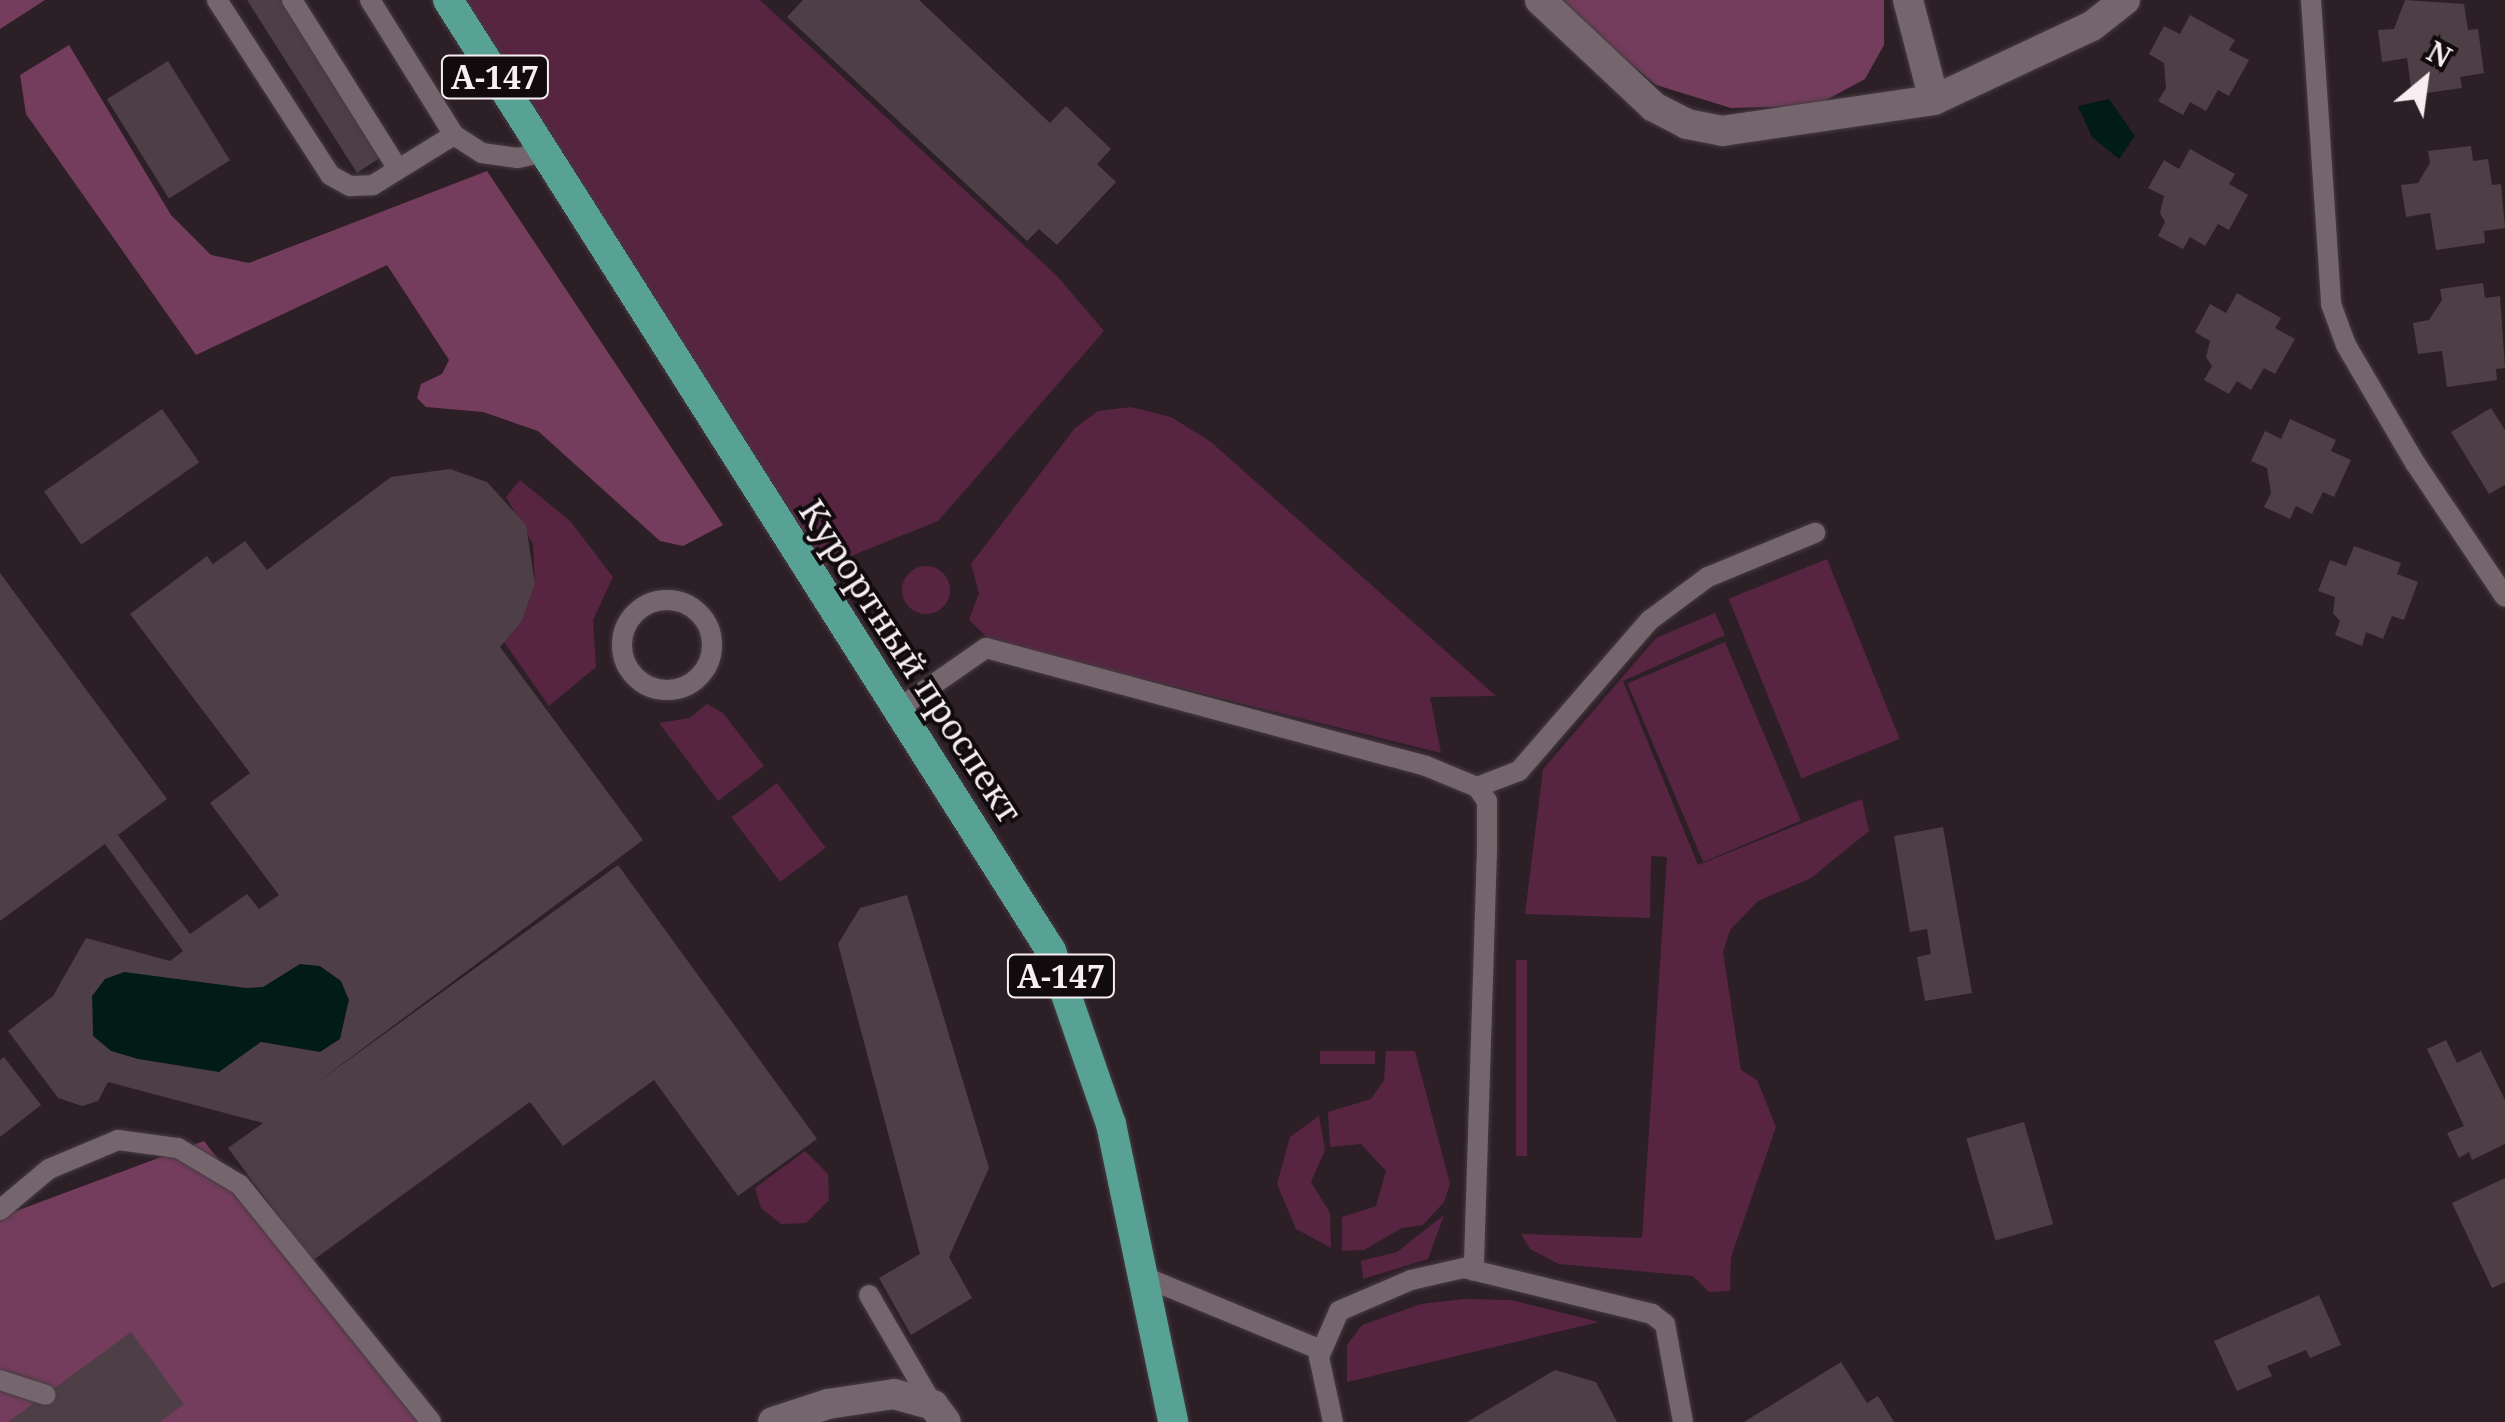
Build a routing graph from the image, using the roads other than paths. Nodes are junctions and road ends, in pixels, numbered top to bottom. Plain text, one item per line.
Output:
1 (218, 0) edge
2 (292, 0) edge
3 (370, 0) edge
4 (448, 0) edge
5 (1540, 0) edge
6 (1908, 0) edge
7 (2126, 0) edge
8 (2311, 0) edge
9 (1934, 100) junction
10 (454, 135) junction
11 (544, 152) junction
12 (398, 169) junction
13 (1816, 533) dead end
14 (2505, 598) edge
15 (622, 647) joint
16 (894, 711) junction
17 (1477, 787) junction
18 (0, 1210) edge
19 (1474, 1271) junction
20 (1147, 1278) junction
21 (880, 1303) dead end
22 (1321, 1350) junction
23 (0, 1380) edge
24 (46, 1394) dead end
25 (940, 1413) edge
26 (431, 1422) edge
27 (773, 1422) edge
28 (1173, 1422) edge
29 (1333, 1422) edge
30 (1684, 1422) edge

1 - 12 lane
2 - 12 lane
3 - 10 lane
4 - 11 main road, Курортный проспект / А-147
5 - 9 street
6 - 9 street
7 - 9 street
8 - 14 lane
10 - 11 lane
10 - 12 lane
11 - 16 main road, Курортный проспект / А-147
13 - 17 lane
15 - 15 lane
16 - 17 lane
16 - 20 main road, Курортный проспект / А-147
17 - 19 lane
18 - 26 lane
19 - 22 lane
19 - 30 lane
20 - 22 lane
20 - 28 main road, Курортный проспект / А-147
21 - 25 lane
22 - 29 lane
23 - 24 lane
25 - 27 street

